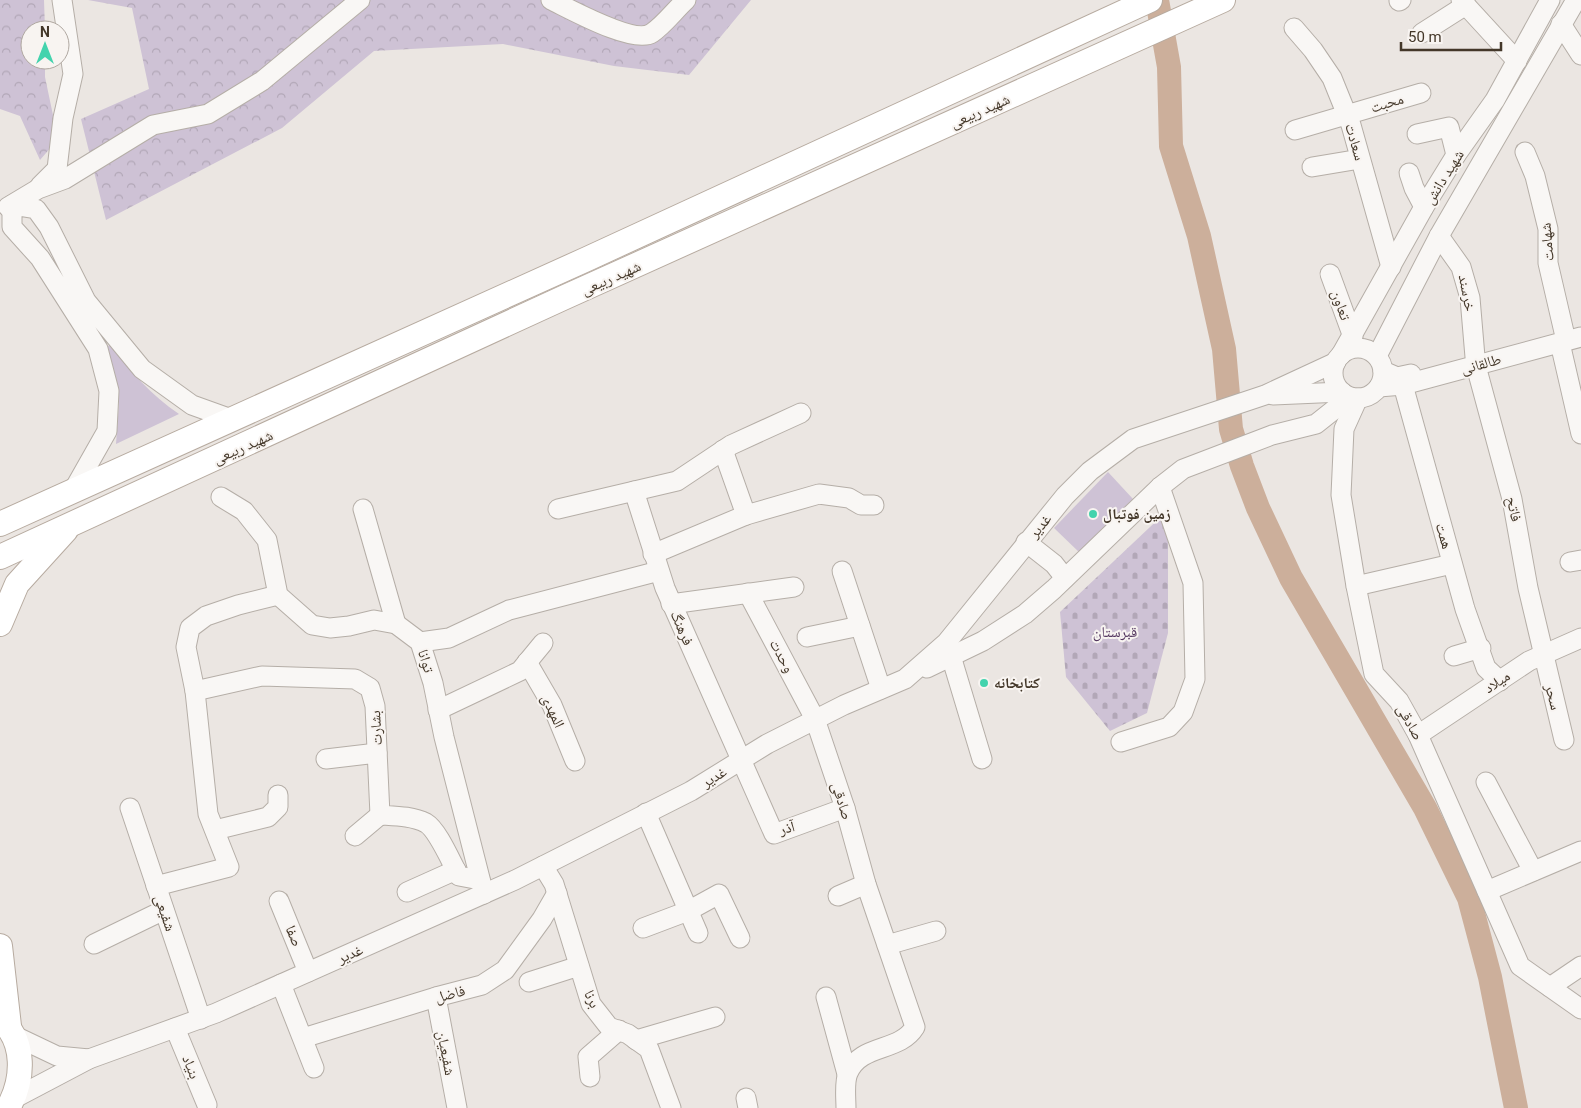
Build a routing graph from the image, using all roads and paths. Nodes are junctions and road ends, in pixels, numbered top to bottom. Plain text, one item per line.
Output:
1 (62, 0) edge
2 (360, 0) edge
3 (551, 0) edge
4 (686, 0) edge
5 (1150, 0) edge
6 (1223, 0) edge
7 (1576, 0) edge
8 (1547, 2) edge
9 (1463, 3) edge
10 (1561, 24) junction
11 (1294, 28) dead end
12 (1422, 34) dead end
13 (1581, 55) edge
14 (1517, 62) junction
15 (1421, 92) dead end
16 (1495, 100) junction
17 (1511, 112) junction
18 (1347, 115) junction
19 (1295, 130) dead end
20 (1416, 134) dead end
21 (1525, 152) dead end
22 (1456, 155) junction
23 (1360, 159) junction
24 (1312, 167) dead end
25 (1409, 173) dead end
26 (38, 189) junction
27 (1424, 207) junction
28 (6, 208) edge
29 (36, 209) junction
30 (1439, 236) junction
31 (587, 259) junction
32 (1392, 267) junction
33 (554, 274) junction
34 (1330, 274) dead end
35 (597, 285) junction
36 (563, 298) junction
37 (1572, 335) edge
38 (1352, 337) junction
39 (1338, 359) junction
40 (1475, 361) junction
41 (1380, 371) junction
42 (1402, 385) junction
43 (1265, 395) junction
44 (1350, 396) junction
45 (801, 413) dead end
46 (231, 419) junction
47 (1581, 434) edge
48 (723, 450) junction
49 (1160, 487) junction
50 (73, 491) junction
51 (634, 491) junction
52 (221, 497) dead end
53 (874, 505) dead end
54 (363, 509) dead end
55 (558, 509) dead end
56 (746, 515) junction
57 (0, 524) edge
58 (70, 526) junction
59 (1026, 542) junction
60 (0, 557) edge
61 (656, 562) junction
62 (1452, 564) junction
63 (842, 572) dead end
64 (1065, 578) junction
65 (1356, 586) junction
66 (794, 587) dead end
67 (748, 593) junction
68 (278, 595) junction
69 (671, 604) junction
70 (0, 624) edge
71 (396, 624) junction
72 (860, 626) junction
73 (807, 637) dead end
74 (1581, 638) edge
75 (420, 642) junction
76 (542, 643) dead end
77 (1481, 648) junction
78 (1543, 655) junction
79 (952, 656) junction
80 (1454, 656) dead end
81 (527, 662) junction
82 (906, 679) junction
83 (1500, 680) junction
84 (881, 689) junction
85 (195, 691) junction
86 (438, 710) junction
87 (816, 719) junction
88 (1418, 735) junction
89 (1564, 740) dead end
90 (1121, 742) dead end
91 (377, 753) junction
92 (326, 759) dead end
93 (982, 759) dead end
94 (741, 760) junction
95 (575, 761) dead end
96 (1486, 782) dead end
97 (278, 795) dead end
98 (130, 808) dead end
99 (845, 808) junction
100 (646, 814) junction
101 (380, 816) junction
102 (215, 830) junction
103 (355, 836) dead end
104 (1581, 851) edge
105 (543, 866) junction
106 (456, 870) junction
107 (1534, 871) junction
108 (866, 884) junction
109 (156, 886) junction
110 (482, 887) junction
111 (1487, 891) junction
112 (407, 892) dead end
113 (557, 893) junction
114 (838, 896) dead end
115 (279, 900) dead end
116 (164, 910) junction
117 (688, 911) junction
118 (643, 928) dead end
119 (936, 931) dead end
120 (698, 933) dead end
121 (740, 938) dead end
122 (94, 944) dead end
123 (887, 945) junction
124 (0, 946) edge
125 (579, 966) junction
126 (1581, 966) edge
127 (308, 972) junction
128 (529, 982) dead end
129 (281, 984) junction
130 (1550, 987) junction
131 (436, 997) junction
132 (826, 997) dead end
133 (1581, 1009) edge
134 (715, 1017) dead end
135 (201, 1019) junction
136 (8, 1027) edge
137 (175, 1028) junction
138 (619, 1030) junction
139 (303, 1038) junction
140 (636, 1040) junction
141 (89, 1059) junction
142 (314, 1068) dead end
143 (847, 1074) junction
144 (590, 1077) dead end
145 (10, 1103) edge
146 (207, 1105) dead end
147 (457, 1108) edge
148 (671, 1108) edge
149 (846, 1108) edge

1 - 26 street
2 - 26 street
3 - 4 street
5 - 31 main road, شهید ربیعی
6 - 35 main road, شهید ربیعی
7 - 10 street, شهید دانش
8 - 14 street, شهید دانش
9 - 12 street
9 - 14 street
10 - 13 street
10 - 17 street, شهید دانش
11 - 18 street, سعادت
14 - 16 street, شهید دانش
15 - 18 street, محبت
16 - 17 street
16 - 22 street, شهید دانش
17 - 30 street, شهید دانش
18 - 19 street, محبت
18 - 23 street, سعادت
20 - 22 street
21 - 37 street, شهامت
22 - 27 street, شهید دانش
23 - 24 street
23 - 32 street, سعادت
25 - 27 street
26 - 28 street
26 - 29 street
27 - 32 street, شهید دانش
28 - 29 street
28 - 50 street
29 - 46 street
30 - 40 street, خرسند
30 - 41 street, شهید دانش
31 - 33 main road, شهید ربیعی
31 - 35 main road
32 - 38 street, شهید دانش
33 - 36 main road
33 - 46 main road, شهید ربیعی
34 - 38 street, تعاون
35 - 36 main road, شهید ربیعی
36 - 58 main road, شهید ربیعی
37 - 40 street, طالقانی
37 - 47 street, شهامت
38 - 39 street, شهید دانش
39 - 41 street
39 - 43 street
39 - 44 street
40 - 41 street, طالقانی
40 - 42 street, طالقانی
40 - 78 street, فاتح
41 - 42 street, طالقانی
41 - 44 street
42 - 62 street, همت
43 - 44 street
43 - 59 street, غدیر
44 - 49 street
44 - 65 street, صادقی
45 - 48 street
46 - 50 main road, شهید ربیعی
48 - 51 street
48 - 56 street
49 - 64 street
49 - 90 street
50 - 57 main road, شهید ربیعی
51 - 55 street
51 - 61 street, فرهنگ
52 - 68 street
53 - 56 street
54 - 71 street
56 - 61 street
58 - 60 main road, شهید ربیعی
58 - 70 main road
59 - 64 street
59 - 82 street, غدیر
61 - 69 street, فرهنگ
61 - 75 street
62 - 65 street
62 - 77 street, همت
63 - 72 street
64 - 79 street
65 - 88 street, صادقی
66 - 67 street
67 - 69 street
67 - 87 street, وحدت
68 - 71 street, توانا
68 - 85 street
69 - 94 street, فرهنگ
71 - 75 street, توانا
72 - 73 street
72 - 84 street
74 - 78 street, میلاد
75 - 86 street, توانا
76 - 81 street
77 - 80 street
77 - 83 street, همت
78 - 83 street, میلاد
78 - 89 street, سحر
79 - 82 street
79 - 93 street
81 - 86 street
81 - 95 street, المهدی
82 - 84 street, غدیر
83 - 88 street, میلاد
84 - 87 street, غدیر
85 - 91 street, بشارت
85 - 102 street
86 - 110 street, توانا
87 - 94 street, غدیر
87 - 99 street, صادقی
88 - 111 street, صادقی
91 - 92 street
91 - 101 street, بشارت
94 - 99 street, آذر
94 - 100 street, غدیر
96 - 107 street
97 - 102 street
98 - 109 street, شفیعی
99 - 108 street, صادقی
100 - 105 street, غدیر
100 - 117 street
101 - 103 street
101 - 106 street
102 - 109 street
104 - 107 street
105 - 110 street, غدیر
105 - 113 street, برنا
106 - 110 street
106 - 112 street
107 - 111 street
108 - 114 street
108 - 123 street, صادقی
109 - 116 street, شفیعی
110 - 127 street, غدیر
111 - 130 street, صادقی
113 - 125 street, برنا
113 - 131 street, فاضل
115 - 127 street, صفا
116 - 122 street
116 - 135 street, شفیعی
117 - 118 street
117 - 120 street
117 - 121 street
119 - 123 street
123 - 143 street, صادقی
124 - 136 main road
125 - 128 street
125 - 138 street, برنا
126 - 130 street
127 - 129 street, غدیر
129 - 135 street, غدیر
129 - 139 street
130 - 133 street, صادقی
131 - 139 street, فاضل
131 - 147 street, شفیعیان
132 - 143 street
134 - 140 street
135 - 137 street, غدیر
136 - 141 street
136 - 145 main road
137 - 141 street, غدیر
137 - 146 street, بنیاد
138 - 140 street, برنا
138 - 144 street
139 - 142 street
140 - 148 street, برنا
141 - 145 street, غدیر
143 - 149 street

